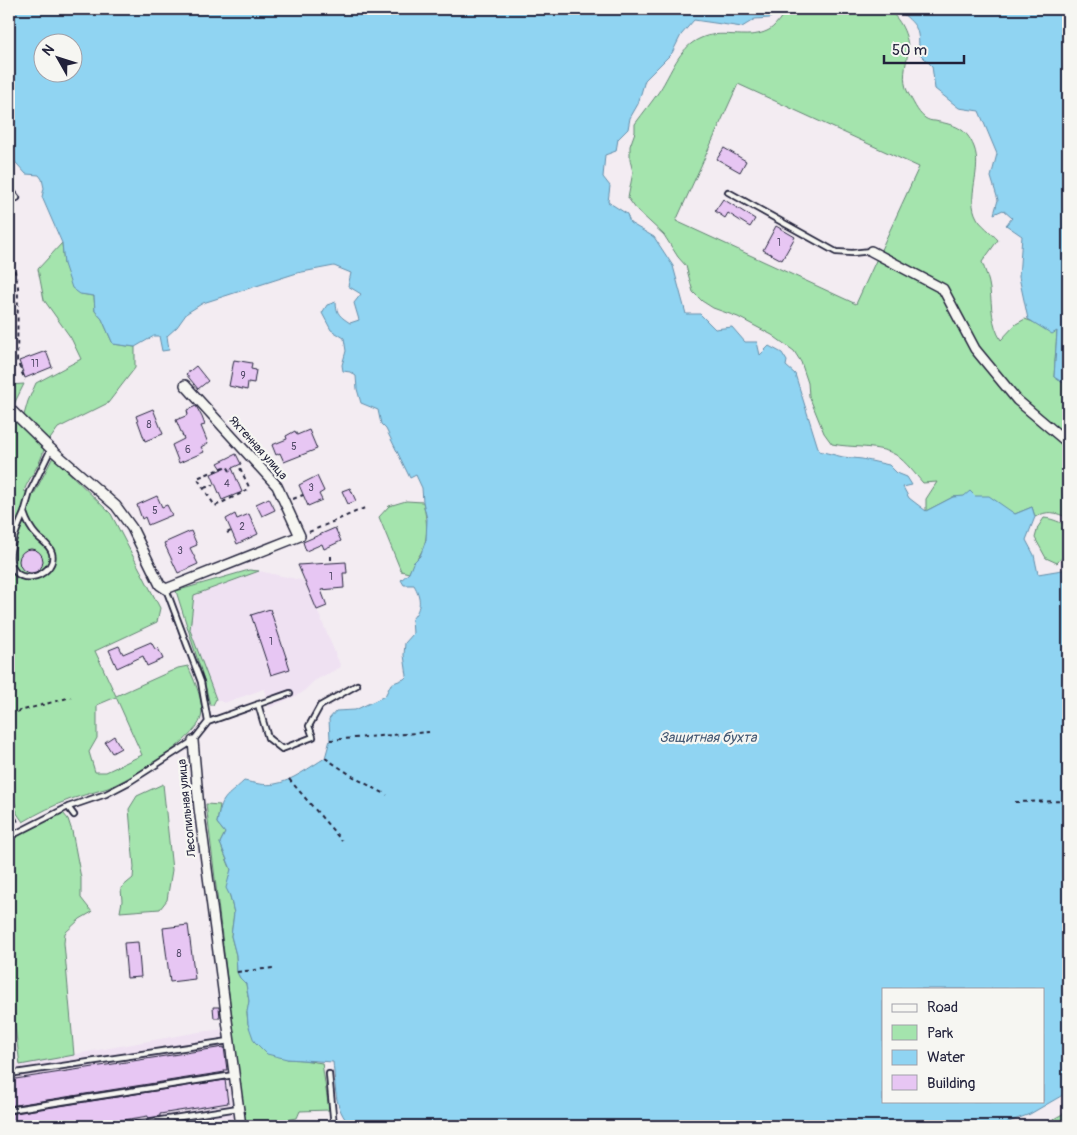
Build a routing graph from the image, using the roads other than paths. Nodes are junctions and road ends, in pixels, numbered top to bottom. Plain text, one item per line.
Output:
1 (9, 188) edge
2 (728, 192) dead end
3 (17, 198) dead end
4 (871, 251) joint
5 (185, 385) dead end
6 (9, 408) edge
7 (1065, 440) edge
8 (51, 449) junction
9 (24, 513) junction
10 (166, 589) junction
11 (357, 686) dead end
12 (290, 693) dead end
13 (258, 704) junction
14 (208, 722) junction
15 (193, 742) junction
16 (68, 807) junction
17 (74, 815) dead end
18 (9, 837) edge
19 (229, 1040) junction
20 (9, 1074) edge
21 (329, 1074) dead end
22 (234, 1075) junction
23 (238, 1108) junction
24 (9, 1110) edge
25 (123, 1126) edge
26 (241, 1126) edge
27 (334, 1126) edge

1 - 3 lane
2 - 4 lane
4 - 7 street
5 - 10 street, Яхтенная улица
6 - 8 street
8 - 9 lane
8 - 10 street
9 - 9 lane
10 - 14 lane
11 - 13 lane
12 - 13 lane
13 - 14 lane
14 - 15 lane, Лесопильная улица
15 - 16 lane
15 - 19 street, Лесопильная улица
16 - 17 lane
16 - 18 lane
19 - 20 lane
19 - 22 street, Лесопильная улица
21 - 27 lane
22 - 23 street, Лесопильная улица
22 - 24 lane
23 - 25 lane
23 - 26 street, Лесопильная улица

